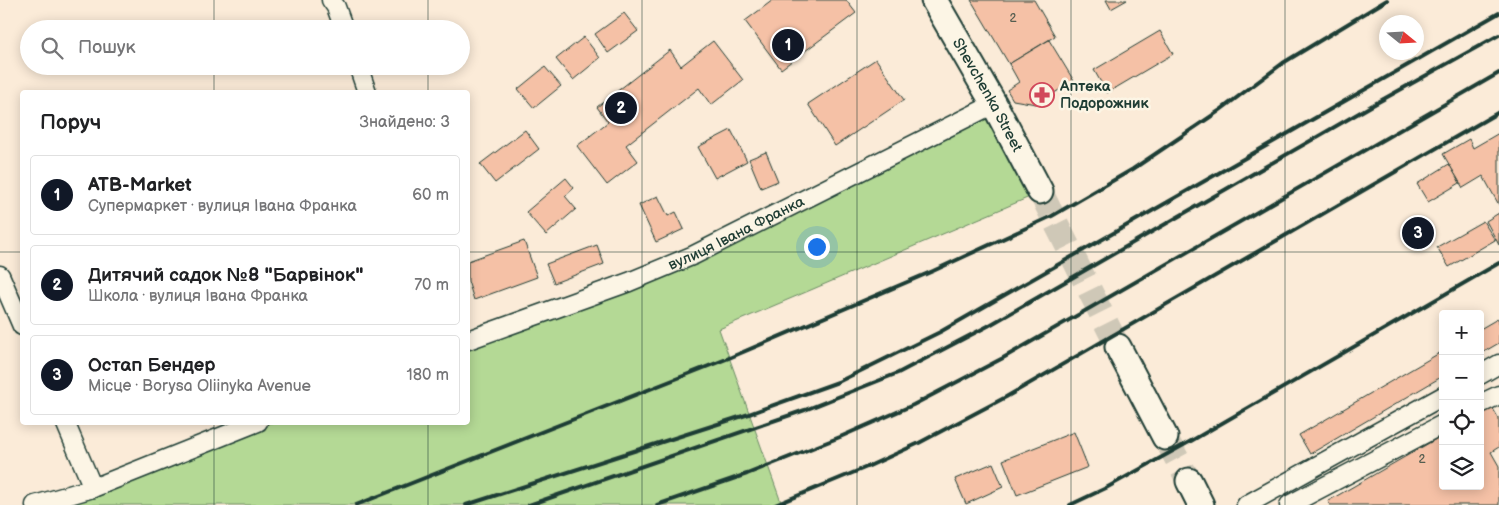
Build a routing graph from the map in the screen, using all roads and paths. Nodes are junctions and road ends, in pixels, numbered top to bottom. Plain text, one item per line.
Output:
1 (330, 0) edge
2 (934, 0) edge
3 (341, 20) edge
4 (361, 75) edge
5 (366, 90) edge
6 (994, 104) junction
7 (1040, 191) tunnel mouth
8 (0, 275) edge
9 (20, 321) edge
10 (470, 339) edge
11 (1118, 347) tunnel mouth
12 (1499, 364) edge
13 (1484, 373) edge
14 (1499, 394) edge
15 (1439, 398) edge
16 (1484, 402) edge
17 (65, 425) edge
18 (250, 425) edge
19 (1439, 426) edge
20 (1165, 437) tunnel mouth
21 (1188, 481) tunnel mouth
22 (93, 488) junction
23 (35, 505) edge
24 (1202, 505) edge
25 (1246, 505) edge
26 (1289, 505) edge

1 - 3 street
2 - 6 main road, Shevchenka Street
4 - 5 street
6 - 7 main road, Shevchenka Street
6 - 10 street, вулиця Івана Франка
8 - 9 street
11 - 20 main road
12 - 13 street
14 - 16 street
15 - 25 street
17 - 22 street
18 - 22 street
19 - 26 street
21 - 24 main road
22 - 23 street

